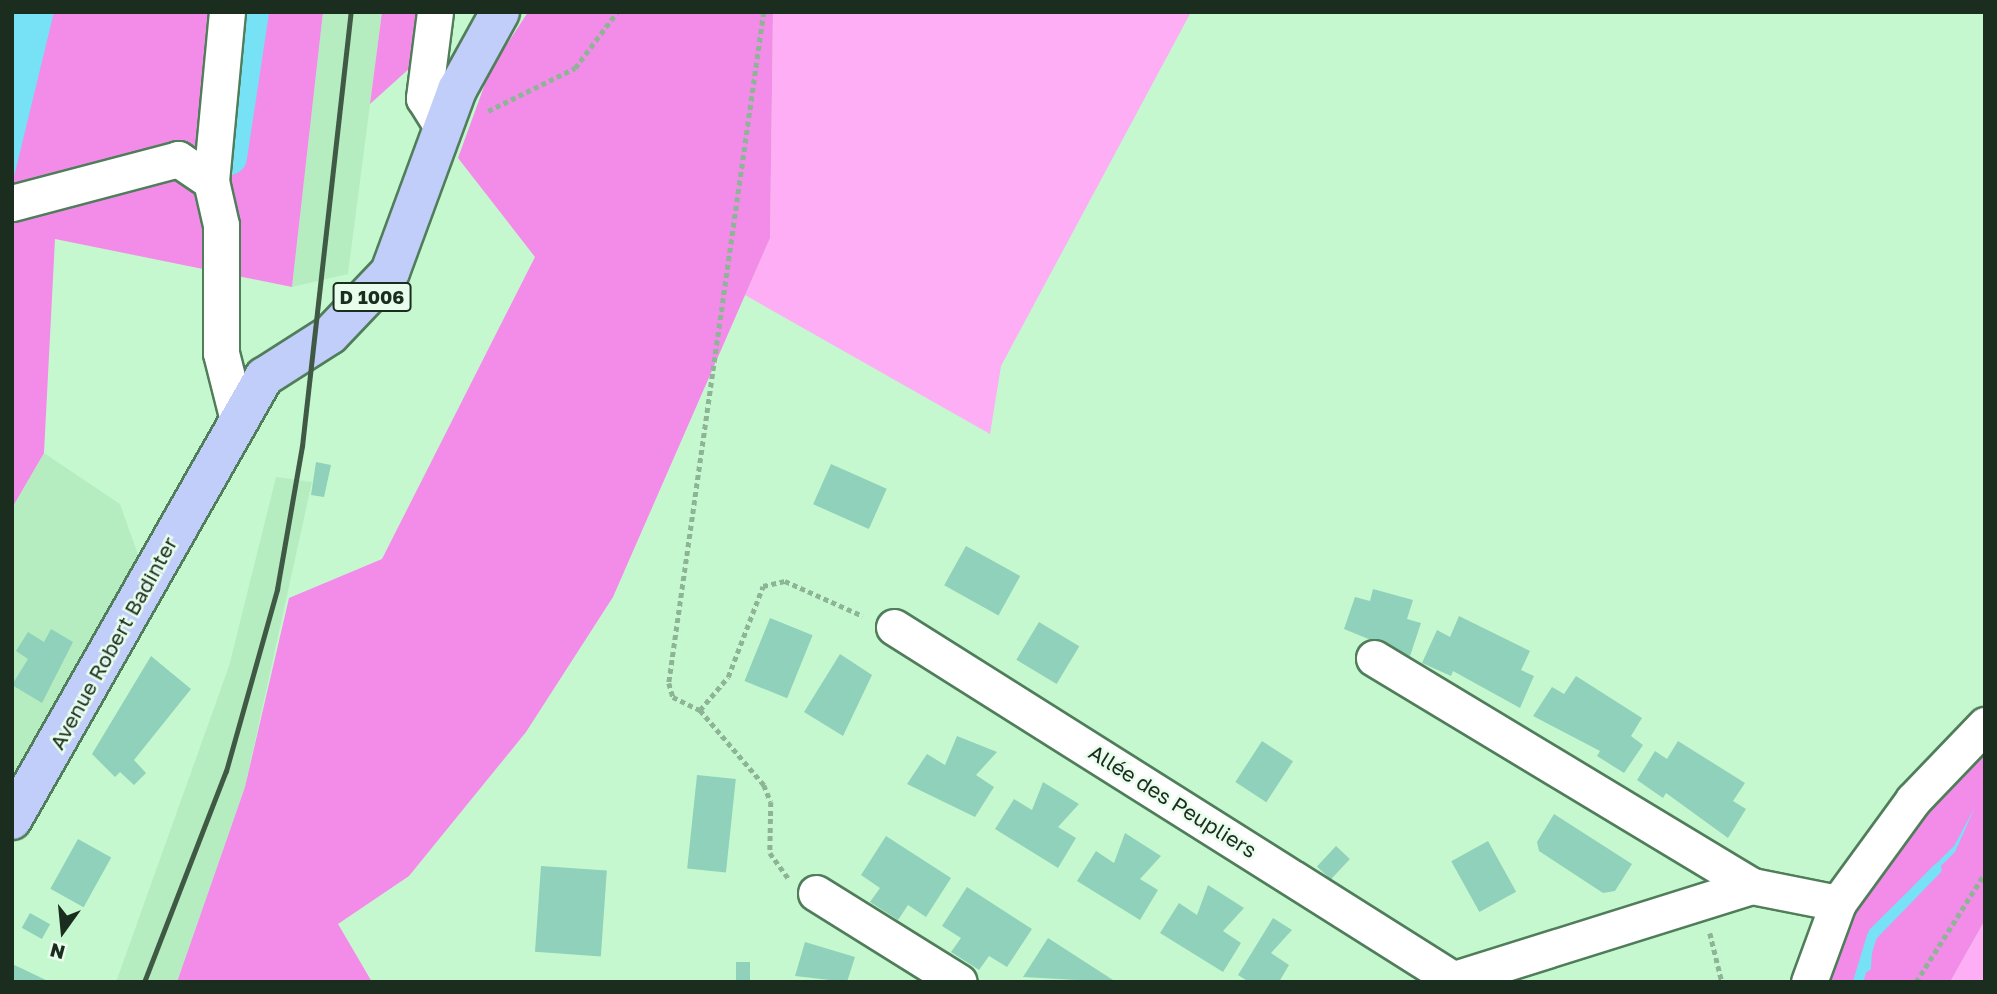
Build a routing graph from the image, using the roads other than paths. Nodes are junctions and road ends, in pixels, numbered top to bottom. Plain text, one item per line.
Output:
1 (227, 12) edge
2 (435, 12) edge
3 (500, 12) edge
4 (443, 128) junction
5 (211, 181) junction
6 (12, 203) edge
7 (238, 420) junction
8 (894, 627) road end
9 (1374, 658) dead end
10 (1985, 725) edge
11 (12, 820) edge
12 (1752, 886) junction
13 (816, 893) road end
14 (1838, 903) junction
15 (1448, 980) edge
16 (959, 982) edge
17 (1809, 982) edge

1 - 5 street
2 - 4 street
3 - 4 main road, D 1006
4 - 7 main road, D 1006
5 - 6 street
5 - 7 street
7 - 11 main road, Avenue Robert Badinter / D 1006
8 - 15 street, Allée des Peupliers
9 - 12 street
10 - 14 street
12 - 14 street
12 - 15 street
13 - 16 street
14 - 17 street

